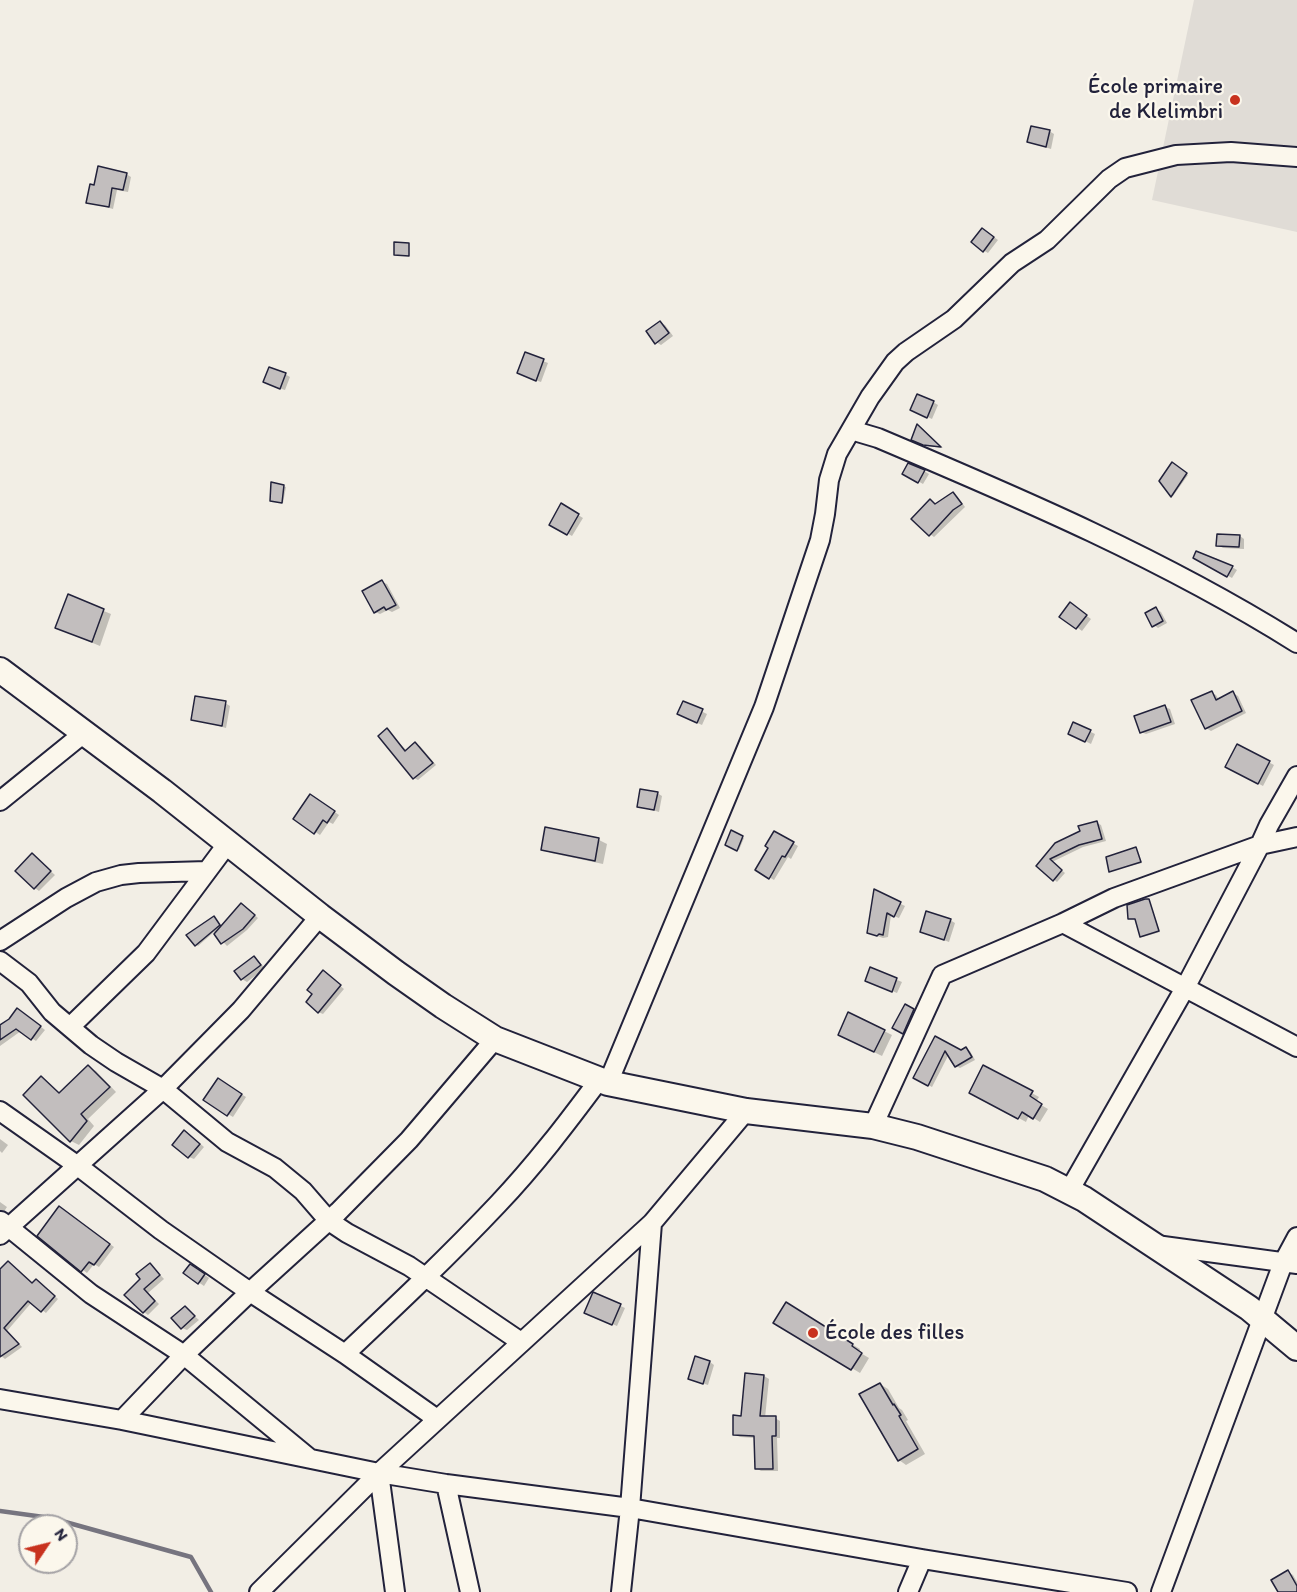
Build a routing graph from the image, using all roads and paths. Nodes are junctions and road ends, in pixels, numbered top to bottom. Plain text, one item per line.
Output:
1 (1297, 157) edge
2 (851, 430) junction
3 (1297, 643) edge
4 (0, 670) edge
5 (84, 733) junction
6 (1297, 776) edge
7 (0, 801) edge
8 (1297, 837) edge
9 (228, 843) junction
10 (1260, 845) junction
11 (207, 870) junction
12 (320, 916) junction
13 (1063, 922) junction
14 (0, 941) edge
15 (0, 961) edge
16 (1185, 988) junction
17 (71, 1026) junction
18 (495, 1039) junction
19 (1297, 1047) edge
20 (604, 1082) junction
21 (163, 1089) junction
22 (0, 1111) edge
23 (746, 1111) junction
24 (873, 1126) junction
25 (78, 1166) junction
26 (1069, 1191) junction
27 (329, 1221) junction
28 (652, 1223) junction
29 (3, 1227) edge
30 (1297, 1237) edge
31 (1155, 1244) junction
32 (1290, 1264) edge
33 (425, 1278) junction
34 (250, 1292) junction
35 (1263, 1318) junction
36 (521, 1342) junction
37 (1297, 1348) edge
38 (345, 1353) junction
39 (184, 1355) junction
40 (0, 1399) edge
41 (437, 1419) junction
42 (122, 1420) junction
43 (313, 1461) junction
44 (379, 1473) junction
45 (446, 1484) junction
46 (630, 1508) junction
47 (922, 1559) junction
48 (259, 1592) edge
49 (395, 1592) edge
50 (470, 1592) edge
51 (621, 1592) edge
52 (908, 1592) edge
53 (1127, 1592) edge
54 (1161, 1592) edge

1 - 2 street
2 - 3 street
2 - 20 street
4 - 5 street
5 - 7 street
5 - 9 street
6 - 10 street
8 - 10 street
9 - 11 street
9 - 12 street
10 - 13 street
10 - 16 street
11 - 14 street
11 - 17 street
12 - 18 street
12 - 21 street
13 - 16 street
13 - 24 street
15 - 17 street
16 - 19 street
16 - 26 street
17 - 21 street
18 - 20 street
18 - 27 street
20 - 23 street
20 - 33 street
21 - 25 street
21 - 27 street
22 - 25 street
23 - 24 street
23 - 28 street
24 - 26 street
25 - 29 street
25 - 34 street
26 - 31 street
27 - 33 street
27 - 34 street
28 - 36 street
28 - 46 street
29 - 39 street
30 - 32 street
31 - 32 street
31 - 35 street
32 - 35 street
33 - 36 street
33 - 38 street
34 - 38 street
34 - 39 street
35 - 37 street
35 - 54 street
36 - 41 street
38 - 41 street
39 - 42 street
39 - 43 street
40 - 42 street
41 - 44 street
42 - 43 street
43 - 44 street
44 - 45 street
44 - 48 street
44 - 49 street
45 - 46 street
45 - 50 street
46 - 47 street
46 - 51 street
47 - 52 street
47 - 53 street

